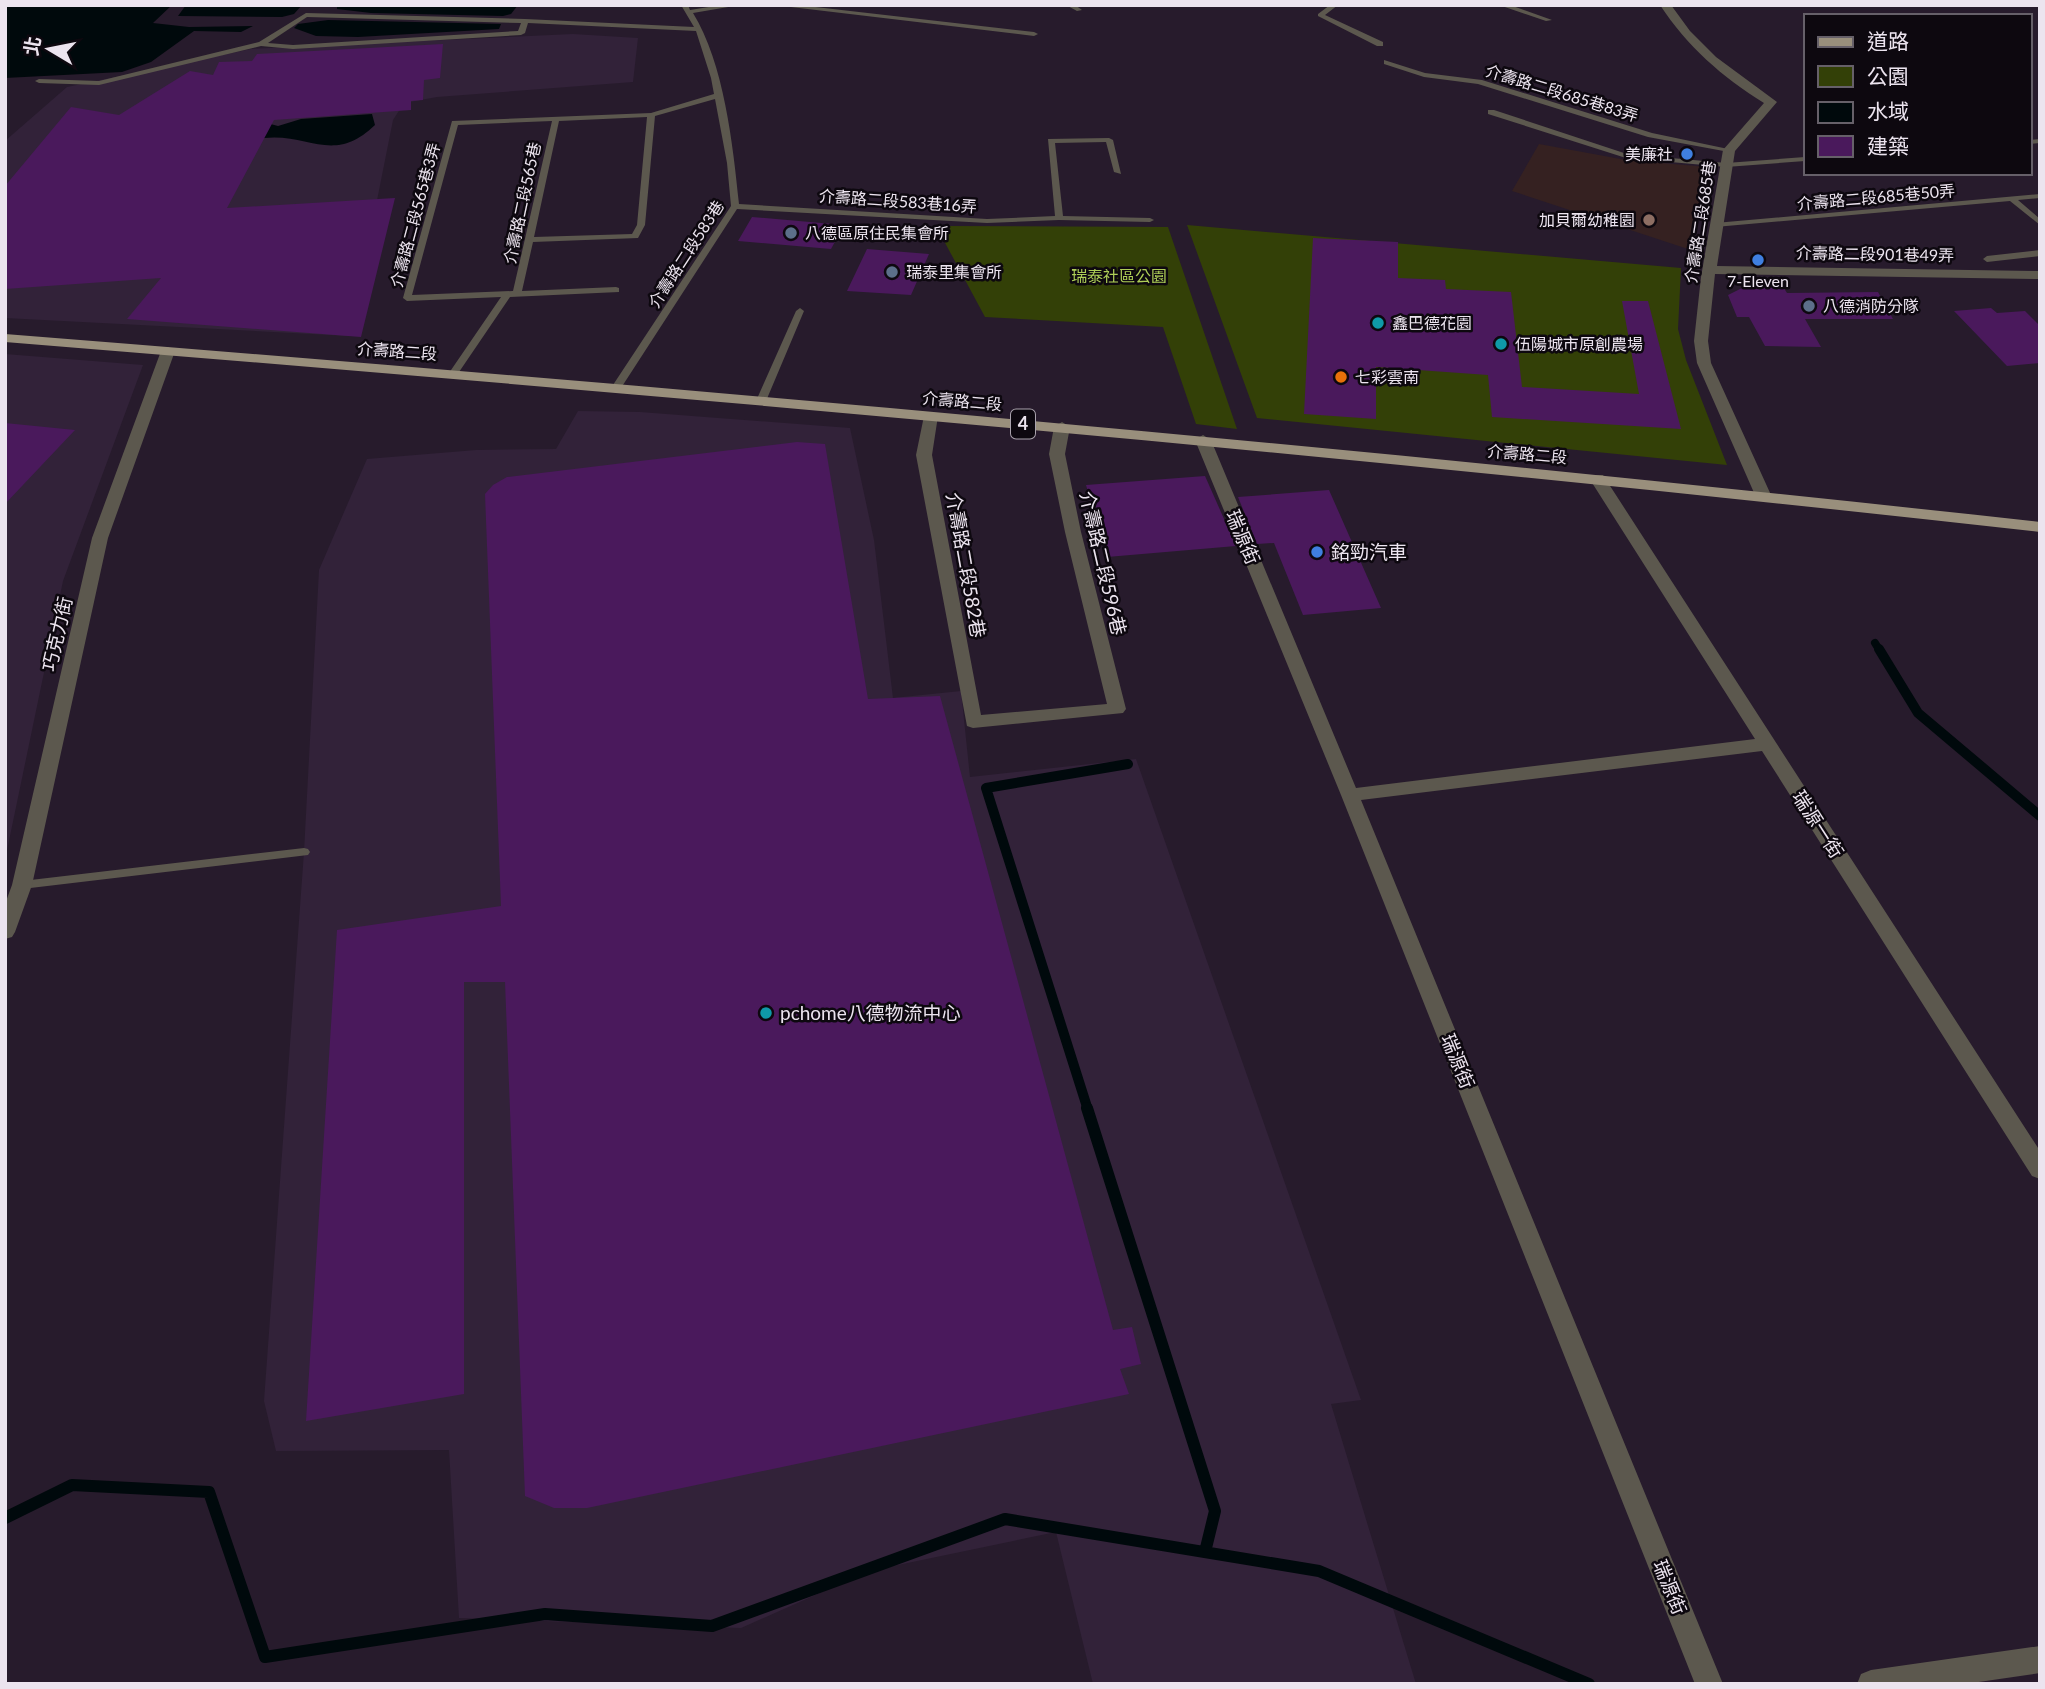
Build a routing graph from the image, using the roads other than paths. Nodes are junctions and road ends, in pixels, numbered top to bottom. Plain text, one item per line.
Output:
1 (737, 5) edge
2 (778, 5) edge
3 (1069, 5) edge
4 (1335, 5) edge
5 (1502, 5) edge
6 (1665, 5) edge
7 (686, 9) edge
8 (1079, 10) dead end
9 (1548, 20) dead end
10 (525, 21) junction
11 (699, 29) junction
12 (1034, 34) dead end
13 (261, 44) junction
14 (1380, 44) dead end
15 (1387, 62) dead end
16 (39, 81) dead end
17 (719, 95) junction
18 (1492, 112) dead end
19 (651, 115) junction
20 (556, 119) junction
21 (455, 123) joint
22 (1729, 150) junction
23 (1804, 159) edge
24 (1726, 165) junction
25 (1118, 172) dead end
26 (2040, 196) edge
27 (2012, 199) junction
28 (735, 206) junction
29 (1059, 218) junction
30 (1150, 220) dead end
31 (2040, 223) edge
32 (1715, 225) junction
33 (531, 240) junction
34 (2040, 253) edge
35 (1987, 259) dead end
36 (1709, 270) junction
37 (2040, 275) edge
38 (616, 290) dead end
39 (513, 293) junction
40 (800, 311) dead end
41 (5, 338) edge
42 (168, 351) junction
43 (454, 373) junction
44 (616, 388) junction
45 (761, 401) junction
46 (931, 416) junction
47 (1062, 427) junction
48 (1203, 440) junction
49 (1597, 478) junction
50 (1763, 495) junction
51 (2040, 527) edge
52 (1117, 709) joint
53 (1767, 744) junction
54 (1350, 795) junction
55 (304, 852) dead end
56 (22, 885) junction
57 (5, 932) edge
58 (2040, 1170) edge
59 (2040, 1659) edge
60 (1709, 1684) edge
61 (1871, 1684) edge

1 - 7 lane
2 - 12 lane
3 - 8 lane
4 - 14 lane
5 - 9 lane
6 - 22 street, 介壽路二段685巷
7 - 11 lane, 介壽路二段583巷
10 - 11 lane
10 - 13 lane
10 - 13 lane
11 - 17 lane, 介壽路二段583巷
13 - 16 lane
15 - 22 lane, 介壽路二段685巷83弄
17 - 19 lane
17 - 28 lane, 介壽路二段583巷
18 - 24 lane
19 - 20 lane
19 - 33 lane
20 - 21 lane
20 - 33 lane, 介壽路二段565巷
21 - 39 lane, 介壽路二段565巷3弄
22 - 24 street, 介壽路二段685巷
23 - 24 lane
24 - 32 street, 介壽路二段685巷
25 - 29 lane
26 - 27 lane, 介壽路二段685巷50弄
27 - 31 lane
27 - 32 lane, 介壽路二段685巷50弄
28 - 29 lane, 介壽路二段583巷16弄
28 - 44 lane, 介壽路二段583巷
29 - 30 lane, 介壽路二段583巷16弄
32 - 36 street, 介壽路二段685巷
33 - 39 lane, 介壽路二段565巷
34 - 35 lane
36 - 37 street, 介壽路二段901巷49弄
36 - 50 street, 介壽路二段685巷
38 - 39 lane
39 - 43 lane, 介壽路二段565巷
40 - 45 lane
41 - 42 main road, 介壽路二段 / 4
42 - 43 main road, 介壽路二段 / 4
42 - 56 street, 巧克力街
43 - 44 main road, 介壽路二段 / 4
44 - 45 main road, 介壽路二段 / 4
45 - 46 main road, 介壽路二段 / 4
46 - 47 main road, 介壽路二段 / 4
46 - 52 street, 介壽路二段582巷
47 - 48 main road, 介壽路二段 / 4
47 - 52 street, 介壽路二段596巷
48 - 49 main road, 介壽路二段 / 4
48 - 54 street, 瑞源街
49 - 50 main road, 介壽路二段 / 4
49 - 53 street, 瑞源一街
50 - 51 main road, 介壽路二段 / 4
53 - 54 street
53 - 58 street, 瑞源一街
54 - 60 street, 瑞源街
55 - 56 lane
56 - 57 street, 巧克力街
59 - 61 street

